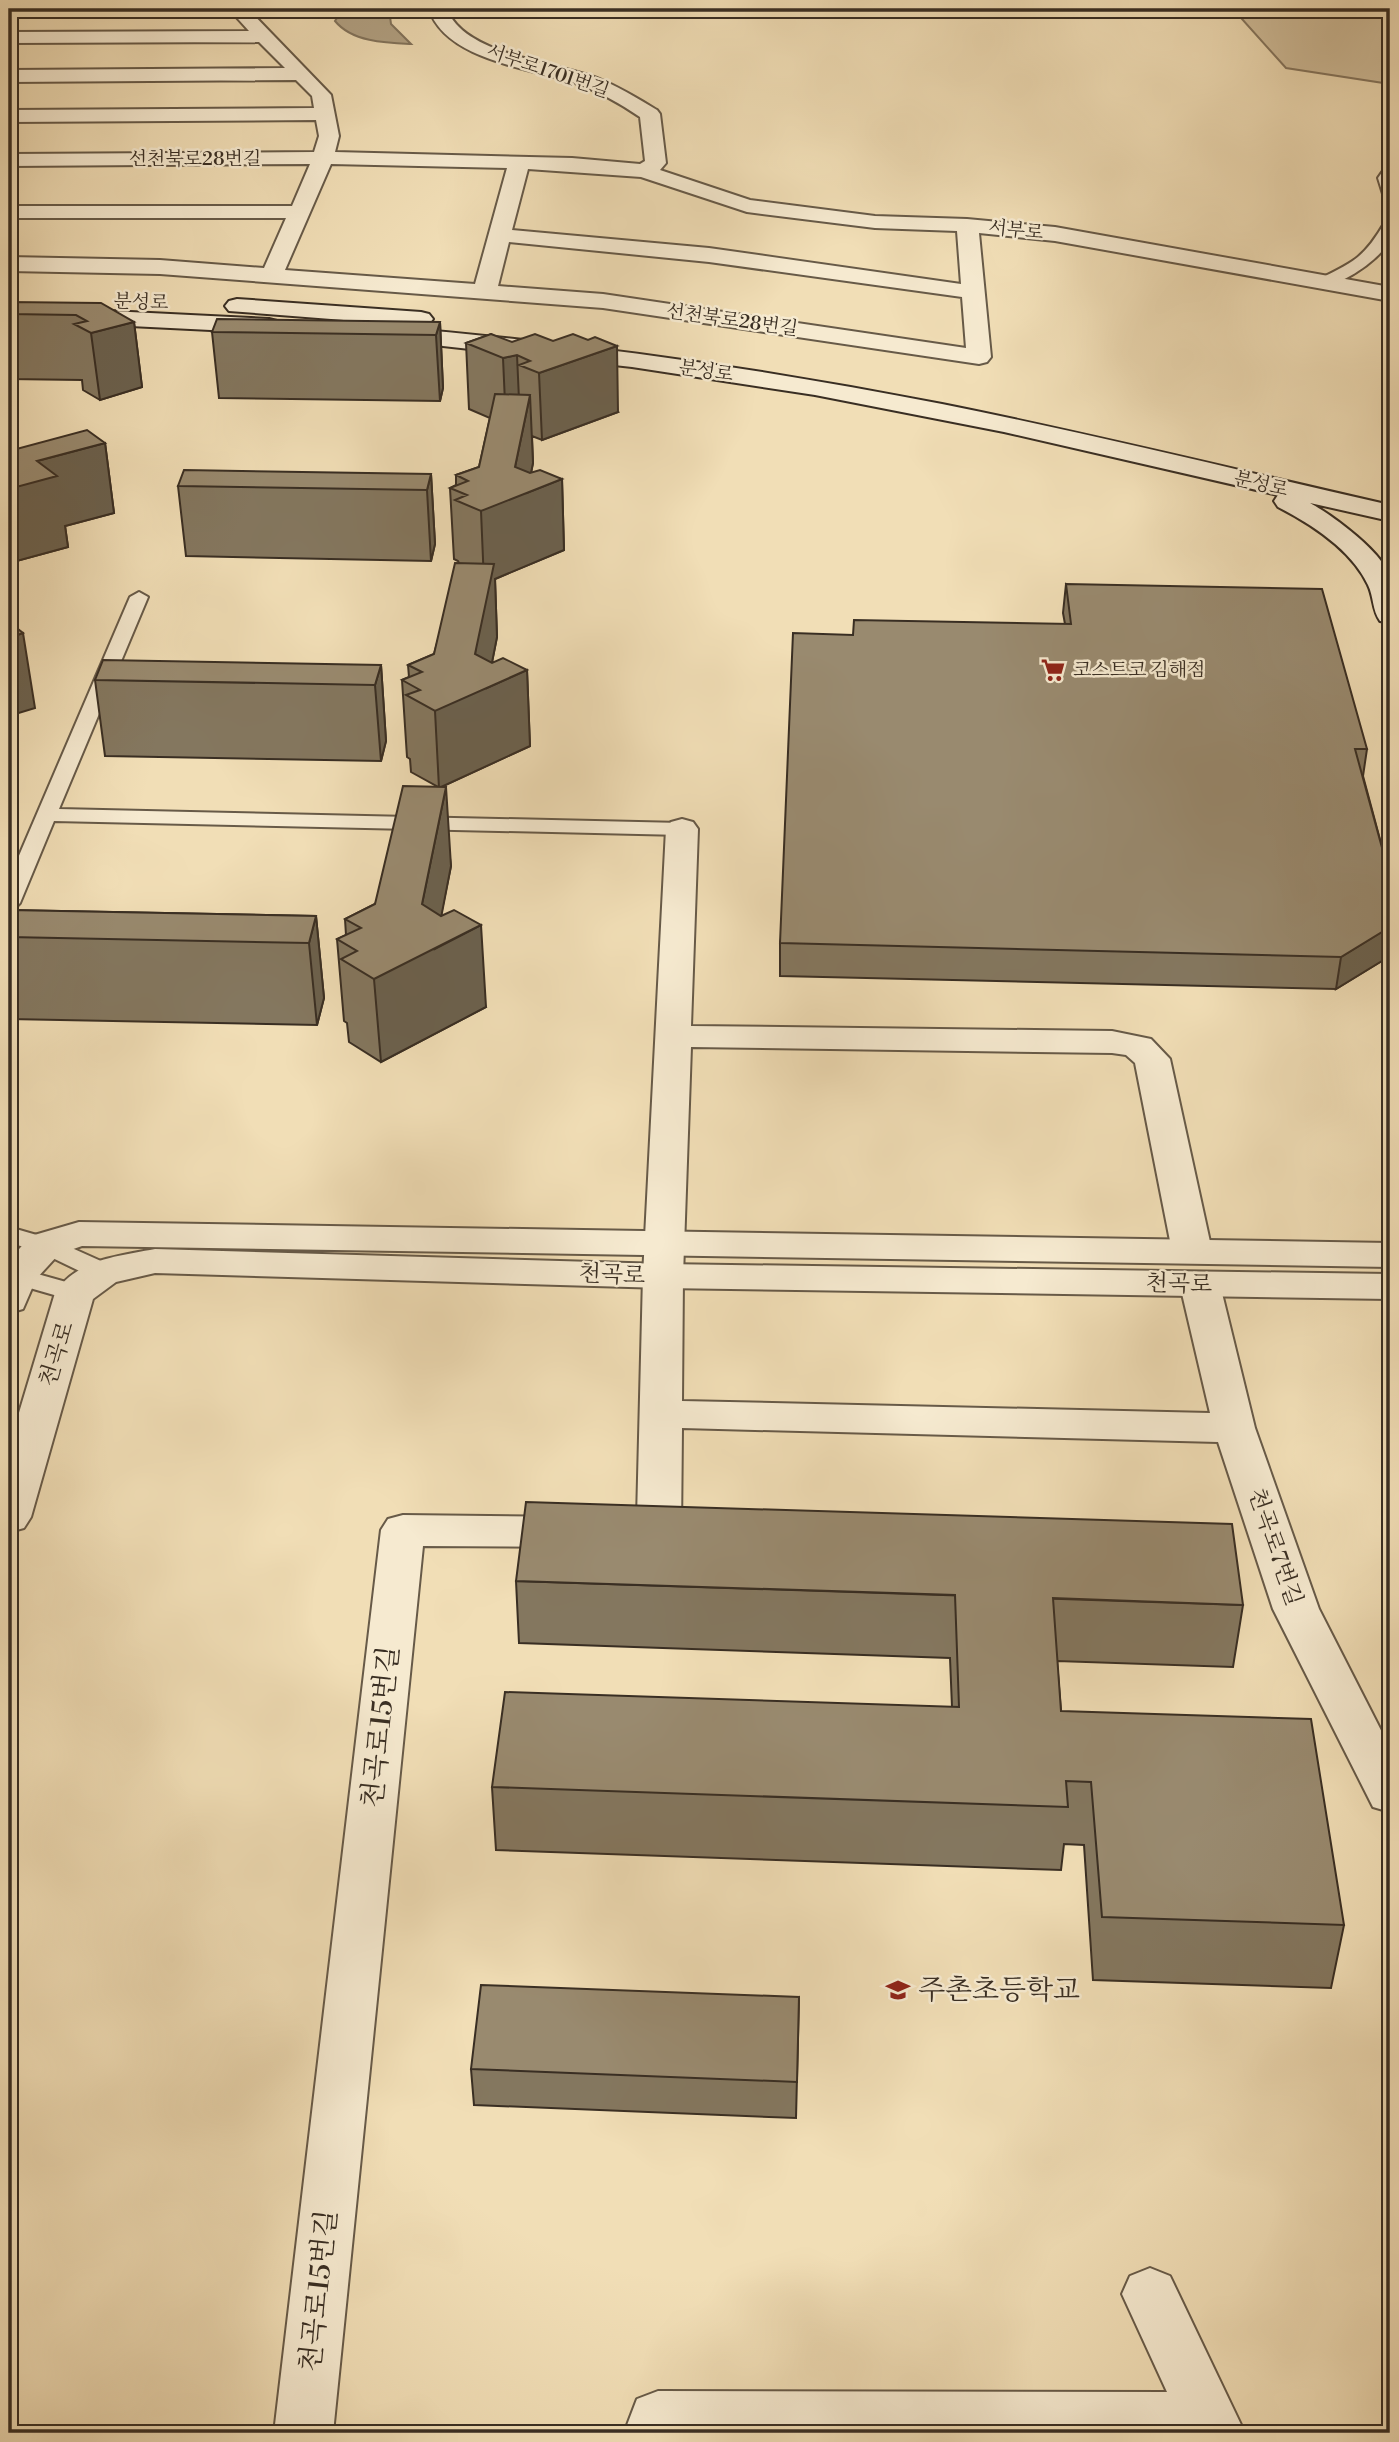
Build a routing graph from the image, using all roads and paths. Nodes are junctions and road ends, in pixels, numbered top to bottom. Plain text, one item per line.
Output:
1 (238, 9) edge
2 (438, 9) edge
3 (265, 36) junction
4 (9, 38) edge
5 (301, 74) junction
6 (9, 76) edge
7 (324, 114) junction
8 (9, 116) edge
9 (323, 158) junction
10 (9, 160) edge
11 (519, 162) junction
12 (644, 171) junction
13 (1390, 171) edge
14 (1390, 194) edge
15 (9, 212) edge
16 (300, 212) junction
17 (967, 225) junction
18 (1389, 232) edge
19 (500, 234) junction
20 (9, 264) edge
21 (272, 275) junction
22 (1322, 283) junction
23 (485, 291) junction
24 (972, 292) junction
25 (1390, 294) edge
26 (9, 297) edge
27 (9, 317) edge
28 (1241, 479) junction
29 (1390, 492) edge
30 (1390, 513) edge
31 (139, 597) dead end
32 (1390, 615) edge
33 (48, 815) junction
34 (682, 829) joint
35 (9, 903) edge
36 (673, 1036) junction
37 (9, 1235) edge
38 (45, 1245) junction
39 (664, 1259) junction
40 (1196, 1268) junction
41 (89, 1282) junction
42 (11, 1283) edge
43 (1389, 1283) edge
44 (660, 1415) junction
45 (1234, 1428) junction
46 (9, 1517) edge
47 (1390, 1794) edge
48 (1150, 2294) dead end
49 (1213, 2427) edge
50 (303, 2433) edge
51 (654, 2433) edge

1 - 3 street
2 - 12 street, 서부로1701번길
3 - 4 street
3 - 5 street
5 - 6 street
5 - 7 street
7 - 8 street, 선천북로28번길
7 - 9 street
9 - 10 street, 선천북로28번길
9 - 11 street, 선천북로28번길
9 - 16 street
11 - 12 street, 서부로
11 - 19 street
12 - 17 street, 서부로
13 - 14 lane
15 - 16 street
16 - 21 street
17 - 22 street, 서부로
17 - 24 street
18 - 22 lane
19 - 23 street
19 - 24 street
20 - 21 street, 선천북로28번길
21 - 23 street, 선천북로28번길
22 - 25 street, 서부로
23 - 24 street, 선천북로28번길
26 - 29 street, 분성로
27 - 28 street, 분성로
28 - 30 street, 분성로
28 - 32 street
31 - 33 lane
33 - 34 lane
33 - 35 lane
34 - 36 street, 천곡로15번길
36 - 39 street, 천곡로15번길
36 - 40 street, 천곡로7번길
37 - 38 lane
38 - 39 street, 천곡로
38 - 41 lane
38 - 42 street, 천곡로
39 - 40 street, 천곡로
39 - 41 street, 천곡로
39 - 44 street, 천곡로15번길
40 - 43 street, 천곡로
40 - 45 street, 천곡로7번길
41 - 42 lane
41 - 46 street, 천곡로
44 - 45 street
44 - 50 street, 천곡로15번길
45 - 47 street, 천곡로7번길
48 - 49 street
49 - 51 street

